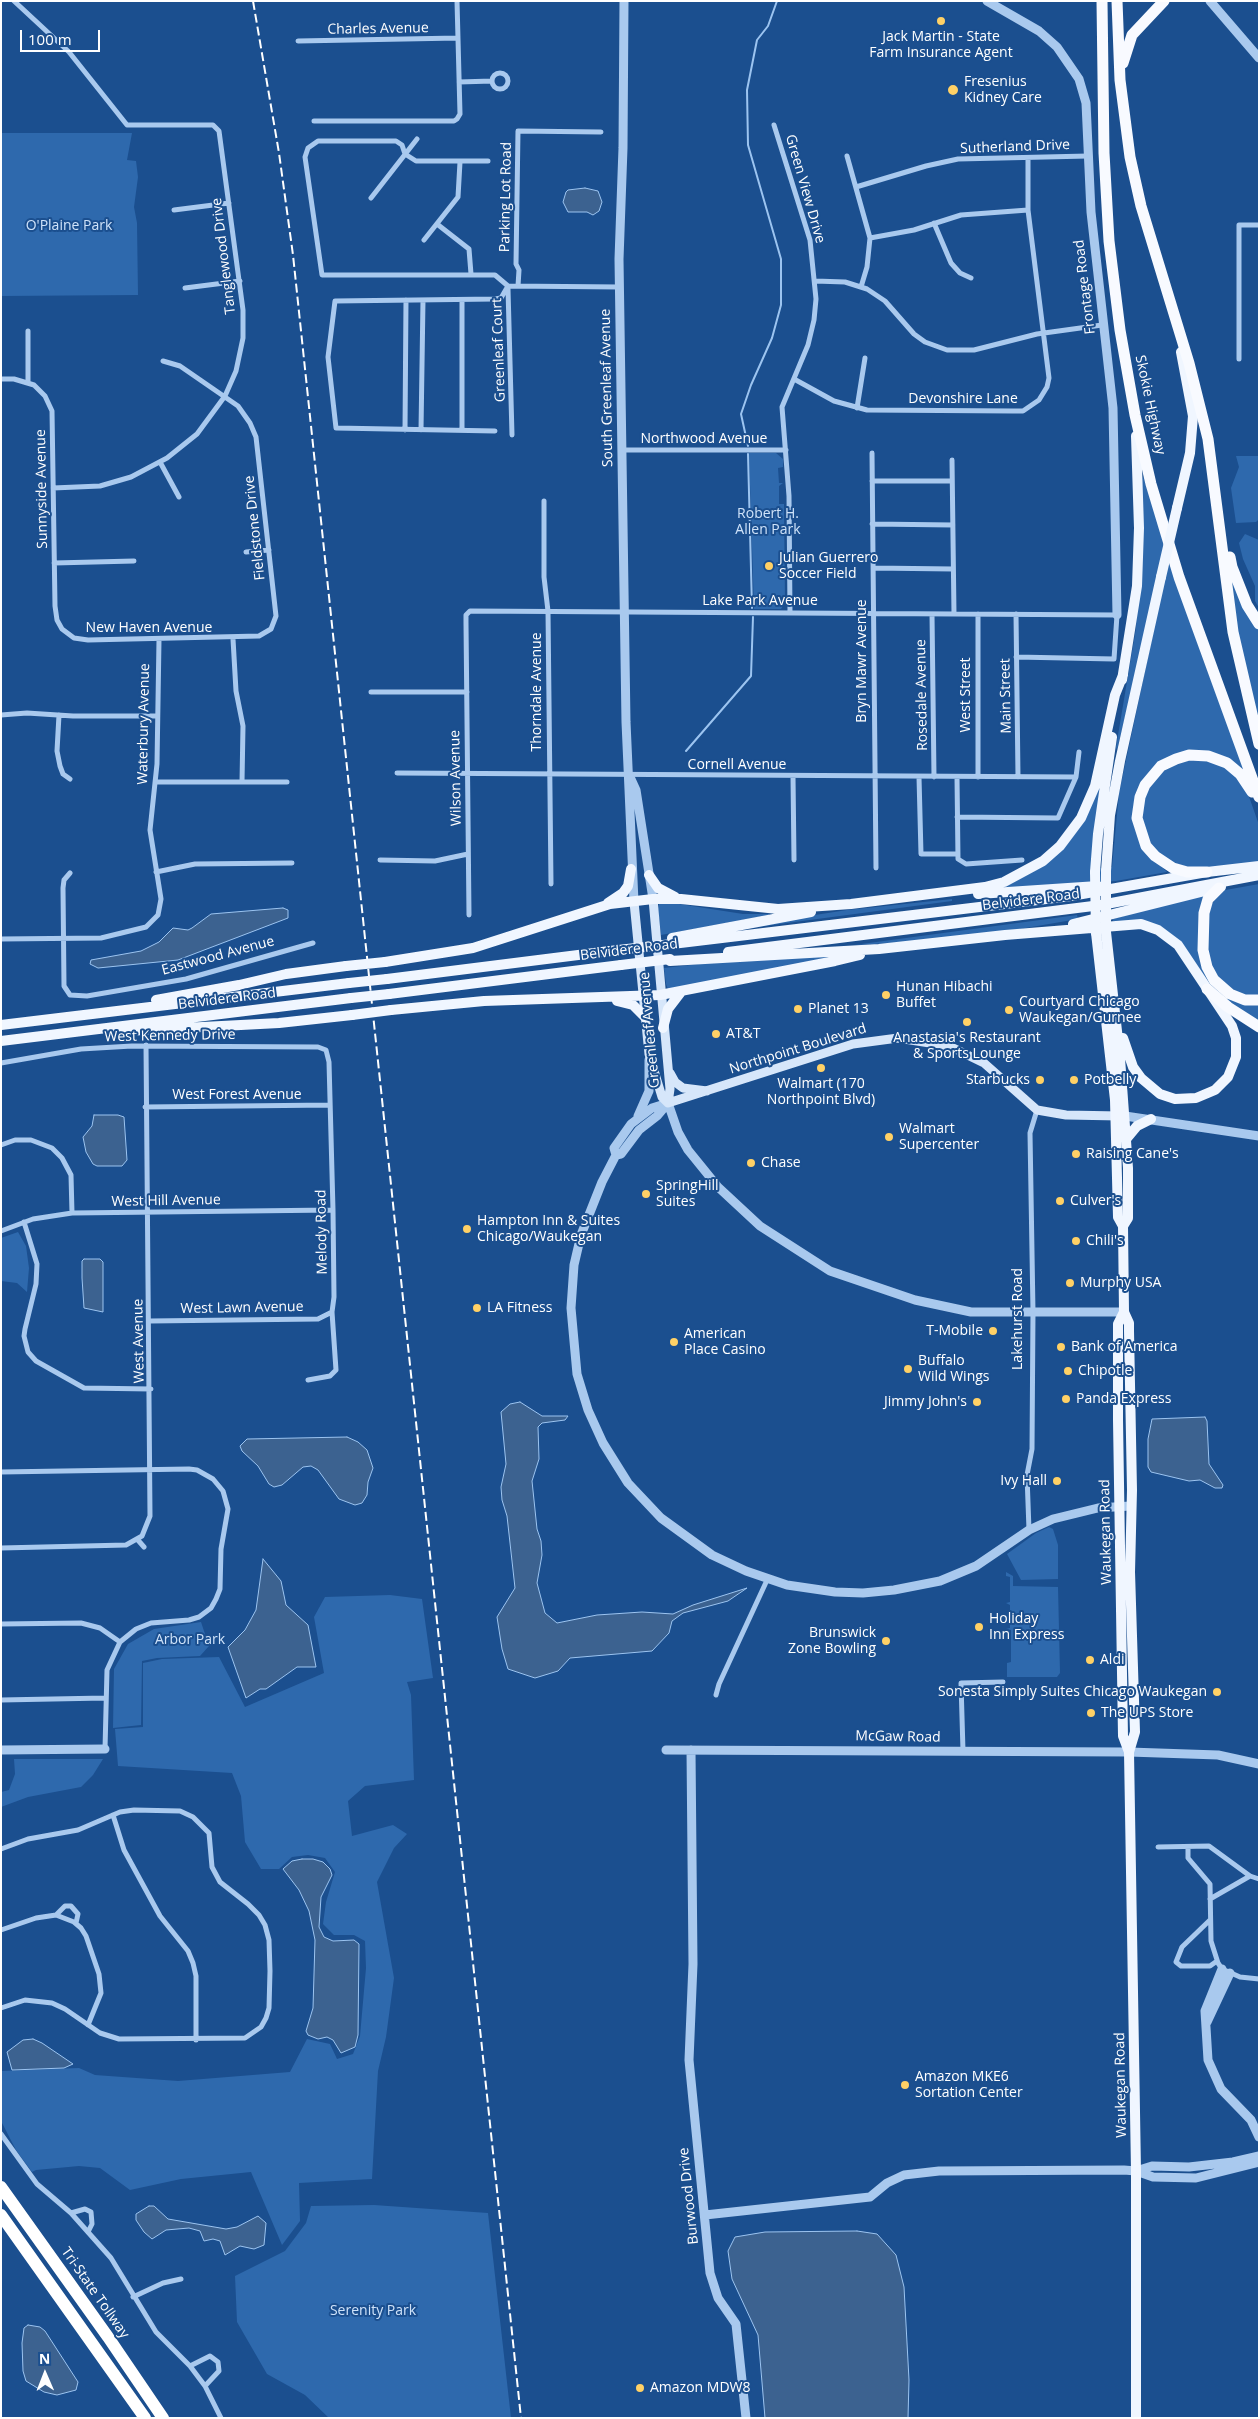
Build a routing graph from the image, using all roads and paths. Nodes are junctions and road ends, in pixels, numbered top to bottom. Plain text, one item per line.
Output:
1 (14, 1) edge
2 (457, 1) edge
3 (624, 1) edge
4 (987, 1) edge
5 (1102, 1) edge
6 (1117, 1) edge
7 (1164, 1) edge
8 (1210, 1) edge
9 (458, 38) junction
10 (298, 41) dead end
11 (1259, 58) edge
12 (492, 81) dead end
13 (459, 82) junction
14 (314, 121) dead end
15 (774, 125) dead end
16 (601, 132) dead end
17 (1126, 132) junction
18 (417, 138) dead end
19 (405, 154) junction
20 (846, 156) dead end
21 (1088, 156) junction
22 (1028, 158) junction
23 (488, 161) dead end
24 (460, 162) junction
25 (856, 187) junction
26 (371, 198) dead end
27 (230, 203) junction
28 (174, 210) dead end
29 (1028, 210) junction
30 (934, 223) junction
31 (437, 224) junction
32 (1259, 225) edge
33 (870, 238) junction
34 (424, 240) dead end
35 (471, 274) junction
36 (971, 278) dead end
37 (240, 281) junction
38 (815, 281) junction
39 (508, 286) junction
40 (518, 286) junction
41 (620, 287) junction
42 (861, 287) junction
43 (185, 288) dead end
44 (1168, 298) junction
45 (406, 300) junction
46 (423, 300) junction
47 (462, 300) junction
48 (1102, 326) junction
49 (28, 331) dead end
50 (1043, 334) junction
51 (865, 358) dead end
52 (1239, 358) dead end
53 (163, 362) dead end
54 (1, 379) edge
55 (794, 379) junction
56 (28, 382) junction
57 (225, 396) junction
58 (857, 408) junction
59 (1135, 415) junction
60 (405, 430) junction
61 (421, 430) junction
62 (462, 430) junction
63 (495, 431) dead end
64 (512, 435) dead end
65 (1208, 440) junction
66 (622, 450) junction
67 (786, 450) junction
68 (872, 453) dead end
69 (952, 460) dead end
70 (160, 462) junction
71 (872, 481) junction
72 (952, 481) junction
73 (53, 488) junction
74 (178, 497) dead end
75 (544, 501) dead end
76 (872, 524) junction
77 (953, 525) junction
78 (269, 550) junction
79 (246, 552) dead end
80 (134, 561) dead end
81 (54, 563) junction
82 (873, 568) junction
83 (953, 569) junction
84 (55, 606) joint
85 (548, 611) junction
86 (624, 612) junction
87 (790, 613) junction
88 (873, 613) junction
89 (932, 614) junction
90 (954, 614) junction
91 (978, 614) junction
92 (1016, 614) junction
93 (1117, 615) junction
94 (1259, 624) edge
95 (233, 639) junction
96 (158, 640) junction
97 (466, 640) joint
98 (1016, 658) junction
99 (1123, 675) junction
100 (372, 692) dead end
101 (467, 692) junction
102 (1, 715) edge
103 (59, 715) junction
104 (157, 716) junction
105 (1259, 744) edge
106 (1079, 752) dead end
107 (398, 773) dead end
108 (468, 774) junction
109 (549, 774) junction
110 (629, 774) junction
111 (793, 776) junction
112 (874, 776) junction
113 (919, 776) junction
114 (934, 777) junction
115 (957, 777) junction
116 (978, 777) junction
117 (1018, 777) junction
118 (1076, 777) junction
119 (70, 779) dead end
120 (156, 782) junction
121 (242, 782) junction
122 (287, 782) dead end
123 (1259, 798) edge
124 (1259, 803) edge
125 (957, 817) junction
126 (468, 854) junction
127 (957, 854) junction
128 (380, 860) dead end
129 (794, 860) dead end
130 (1022, 860) dead end
131 (292, 864) dead end
132 (1259, 866) edge
133 (631, 868) junction
134 (876, 868) dead end
135 (156, 872) junction
136 (1101, 872) junction
137 (1206, 872) junction
138 (70, 873) dead end
139 (649, 874) junction
140 (1259, 875) edge
141 (1259, 880) edge
142 (1143, 882) junction
143 (551, 884) dead end
144 (1219, 888) junction
145 (915, 896) junction
146 (653, 899) junction
147 (681, 899) junction
148 (634, 902) junction
149 (851, 904) junction
150 (601, 907) junction
151 (469, 915) dead end
152 (1101, 933) junction
153 (1005, 935) junction
154 (63, 939) junction
155 (1, 940) edge
156 (671, 942) junction
157 (312, 943) dead end
158 (879, 949) junction
159 (670, 960) junction
160 (1207, 989) junction
161 (681, 992) junction
162 (660, 995) junction
163 (644, 996) junction
164 (604, 998) junction
165 (1259, 1000) edge
166 (1115, 1008) junction
167 (646, 1018) junction
168 (42, 1020) junction
169 (1, 1025) edge
170 (1259, 1027) edge
171 (663, 1028) junction
172 (25, 1037) junction
173 (1, 1041) edge
174 (146, 1045) junction
175 (649, 1054) junction
176 (329, 1062) joint
177 (1, 1063) edge
178 (668, 1068) junction
179 (712, 1091) junction
180 (668, 1103) junction
181 (330, 1105) junction
182 (146, 1107) junction
183 (1037, 1110) junction
184 (1120, 1116) junction
185 (1151, 1119) junction
186 (631, 1124) junction
187 (1259, 1136) edge
188 (1127, 1138) junction
189 (1, 1145) edge
190 (616, 1156) junction
191 (333, 1210) junction
192 (148, 1212) junction
193 (72, 1213) junction
194 (24, 1222) junction
195 (1123, 1226) junction
196 (1, 1231) edge
197 (332, 1312) junction
198 (1033, 1312) junction
199 (1124, 1312) junction
200 (150, 1320) junction
201 (308, 1380) dead end
202 (151, 1389) junction
203 (151, 1470) junction
204 (1, 1472) edge
205 (1125, 1506) junction
206 (1029, 1530) junction
207 (137, 1539) junction
208 (144, 1547) dead end
209 (1, 1548) edge
210 (768, 1578) junction
211 (1, 1624) edge
212 (120, 1642) junction
213 (1002, 1682) dead end
214 (716, 1696) dead end
215 (105, 1698) junction
216 (1, 1700) edge
217 (105, 1748) joint
218 (1, 1750) edge
219 (666, 1750) dead end
220 (691, 1750) junction
221 (963, 1751) junction
222 (1130, 1752) junction
223 (1259, 1764) edge
224 (113, 1814) junction
225 (1158, 1847) dead end
226 (1188, 1847) junction
227 (1, 1849) edge
228 (1250, 1876) junction
229 (1259, 1879) edge
230 (1210, 1899) junction
231 (56, 1915) junction
232 (1210, 1920) junction
233 (76, 1924) junction
234 (1, 1930) edge
235 (1217, 1961) junction
236 (1226, 1971) junction
237 (1259, 1979) edge
238 (1, 2008) edge
239 (88, 2025) junction
240 (196, 2040) junction
241 (1, 2134) edge
242 (1259, 2137) edge
243 (1259, 2156) edge
244 (1259, 2162) edge
245 (1136, 2171) junction
246 (1, 2187) edge
247 (71, 2213) junction
248 (1, 2214) edge
249 (705, 2215) junction
250 (88, 2232) junction
251 (181, 2279) dead end
252 (133, 2297) junction
253 (190, 2366) junction
254 (205, 2386) junction
255 (145, 2418) edge
256 (163, 2418) edge
257 (221, 2418) edge
258 (746, 2418) edge
259 (1136, 2418) edge

1 - 27 street, Tanglewood Drive
2 - 9 street
3 - 41 street, South Greenleaf Avenue
4 - 21 street, Frontage Road
5 - 59 highway, Skokie Highway
6 - 17 highway
7 - 17 highway
8 - 11 street
9 - 10 street, Charles Avenue
9 - 13 street
12 - 13 street
13 - 14 street
15 - 38 street, Green View Drive
16 - 40 street, Parking Lot Road
17 - 44 highway
18 - 19 street
19 - 24 street
19 - 26 street
19 - 35 street
20 - 25 street
21 - 22 street, Sutherland Drive
21 - 48 street, Frontage Road
22 - 25 street, Sutherland Drive
22 - 29 street, Devonshire Lane
23 - 24 street
24 - 31 street
25 - 33 street
27 - 28 street
27 - 37 street, Tanglewood Drive
29 - 30 street
29 - 50 street, Devonshire Lane
30 - 33 street
30 - 36 street
31 - 34 street
31 - 35 street
32 - 52 street
33 - 42 street
35 - 39 street
37 - 43 street
37 - 57 street, Tanglewood Drive
38 - 42 street
38 - 55 street, Green View Drive
39 - 40 street, Greenleaf Court
39 - 47 street
39 - 64 street, Greenleaf Court
40 - 41 street, Greenleaf Court
41 - 66 street, South Greenleaf Avenue
42 - 50 street
44 - 65 highway
44 - 136 main road, bridge
45 - 46 street
45 - 60 street
45 - 60 street
46 - 47 street
46 - 61 street
47 - 62 street
48 - 50 street
48 - 93 street, Frontage Road
49 - 56 street
50 - 58 street, Devonshire Lane
51 - 58 street
53 - 57 street, Fieldstone Drive
54 - 56 street
55 - 58 street, Devonshire Lane
55 - 67 street, Green View Drive
56 - 73 street, Sunnyside Avenue
57 - 70 street, Tanglewood Drive
57 - 78 street, Fieldstone Drive
59 - 99 main road
59 - 123 highway, Skokie Highway
60 - 61 street
61 - 62 street
62 - 63 street
65 - 94 highway
65 - 105 highway
66 - 67 street, Northwood Avenue
66 - 86 street, South Greenleaf Avenue
67 - 87 street, Green View Drive
68 - 71 street, Bryn Mawr Avenue
69 - 72 street
70 - 73 street, Tanglewood Drive
70 - 74 street
71 - 72 street
71 - 76 street, Bryn Mawr Avenue
72 - 77 street
73 - 81 street, Sunnyside Avenue
75 - 85 street, Thorndale Avenue
76 - 77 street
76 - 82 street, Bryn Mawr Avenue
77 - 83 street
78 - 79 street
78 - 95 street, Fieldstone Drive
80 - 81 street
81 - 84 street, Sunnyside Avenue
82 - 83 street
82 - 88 street, Bryn Mawr Avenue
83 - 90 street
84 - 96 street, New Haven Avenue
85 - 86 street, Lake Park Avenue
85 - 97 street, Lake Park Avenue
85 - 109 street, Thorndale Avenue
86 - 87 street, Lake Park Avenue
86 - 110 street, South Greenleaf Avenue
87 - 88 street, Lake Park Avenue
88 - 89 street, Lake Park Avenue
88 - 112 street, Bryn Mawr Avenue
89 - 90 street, Lake Park Avenue
89 - 114 street, Rosedale Avenue
90 - 91 street, Lake Park Avenue
91 - 92 street, Lake Park Avenue
91 - 116 street, West Street
92 - 93 street, Lake Park Avenue
92 - 98 street, Main Street
93 - 98 street
95 - 96 street, New Haven Avenue
95 - 121 street
96 - 104 street, Waterbury Avenue
97 - 101 street, Wilson Avenue
98 - 117 street, Main Street
99 - 136 main road
99 - 145 main road
100 - 101 street
101 - 108 street, Wilson Avenue
102 - 103 street
103 - 104 street
103 - 119 street
104 - 120 street, Waterbury Avenue
106 - 118 street
107 - 108 street, Cornell Avenue
108 - 109 street, Cornell Avenue
108 - 126 street, Wilson Avenue
109 - 110 street, Cornell Avenue
109 - 143 street, Thorndale Avenue
110 - 111 street, Cornell Avenue
110 - 133 street, South Greenleaf Avenue
110 - 139 street, South Greenleaf Avenue
111 - 112 street, Cornell Avenue
111 - 129 street
112 - 113 street, Cornell Avenue
112 - 134 street, Bryn Mawr Avenue
113 - 114 street, Cornell Avenue
113 - 127 street
114 - 115 street, Cornell Avenue
115 - 116 street, Cornell Avenue
115 - 125 street
116 - 117 street, Cornell Avenue
117 - 118 street, Cornell Avenue
118 - 125 street
120 - 121 street
120 - 135 street, Waterbury Avenue
121 - 122 street
124 - 137 highway
125 - 127 street
126 - 128 street
126 - 151 street, Wilson Avenue
127 - 130 street
131 - 135 street
132 - 137 main road, Belvidere Road
133 - 148 street, South Greenleaf Avenue
133 - 150 main road
135 - 154 street, Waterbury Avenue
136 - 152 main road, bridge
137 - 142 main road, Belvidere Road
138 - 154 street
139 - 146 street, South Greenleaf Avenue
139 - 147 main road
140 - 159 main road, Belvidere Road
141 - 144 main road
142 - 145 main road
142 - 156 main road, Belvidere Road
144 - 153 main road
144 - 165 highway
145 - 149 main road
146 - 147 main road
146 - 148 main road
146 - 162 main road, Greenleaf Avenue
147 - 149 main road
148 - 150 main road
148 - 163 main road, Greenleaf Avenue
149 - 156 main road
150 - 168 main road, bridge
152 - 166 main road
152 - 184 main road
153 - 158 main road
153 - 160 main road
154 - 155 street
154 - 157 street, Eastwood Avenue
156 - 168 main road, Belvidere Road, bridge
158 - 159 main road
158 - 161 main road
159 - 172 main road, Belvidere Road, bridge
160 - 166 main road
160 - 170 highway
161 - 162 main road
161 - 171 main road
162 - 163 main road
162 - 171 main road, Greenleaf Avenue
163 - 164 main road
163 - 167 main road, Greenleaf Avenue
164 - 167 main road
164 - 172 main road, bridge
166 - 184 main road
167 - 175 main road, Greenleaf Avenue
168 - 169 main road, Belvidere Road
171 - 178 main road, Greenleaf Avenue
172 - 173 main road, Belvidere Road
174 - 176 street, West Kennedy Drive
174 - 177 street, West Kennedy Drive
174 - 182 street, West Avenue
175 - 180 main road, Greenleaf Avenue
175 - 186 street
176 - 181 street, Melody Road
178 - 179 main road
178 - 180 main road, Greenleaf Avenue
179 - 180 main road, Northpoint Boulevard
179 - 183 main road, Northpoint Boulevard
180 - 186 street
180 - 190 street
180 - 198 street
181 - 182 street, West Forest Avenue
181 - 191 street, Melody Road
182 - 192 street, West Avenue
183 - 184 main road
183 - 198 street, Lakehurst Road
184 - 185 street
184 - 188 main road, Waukegan Road
184 - 195 main road, Waukegan Road
185 - 187 street
185 - 188 main road
186 - 190 street
188 - 195 main road, Waukegan Road
189 - 193 street
190 - 210 street
191 - 192 street, West Hill Avenue
191 - 197 street, Melody Road
192 - 193 street, West Hill Avenue
192 - 200 street, West Avenue
193 - 194 street, West Hill Avenue
194 - 196 street, West Hill Avenue
194 - 202 street
195 - 199 main road, Waukegan Road
197 - 200 street, West Lawn Avenue
197 - 201 street, Melody Road
198 - 199 street
198 - 206 street, Lakehurst Road
199 - 205 main road, Waukegan Road
200 - 202 street, West Avenue
202 - 203 street, West Avenue
203 - 204 street
203 - 207 street, West Avenue
203 - 212 street
205 - 206 street
205 - 222 main road, Waukegan Road
206 - 210 street
207 - 208 street
207 - 209 street
210 - 214 street
211 - 212 street
212 - 215 street
213 - 221 street
215 - 216 street
215 - 217 street
217 - 218 street
219 - 220 street, McGaw Road
220 - 221 street, McGaw Road
220 - 249 street, Burwood Drive
221 - 222 street, McGaw Road
222 - 223 street, McGaw Road
222 - 245 main road, Waukegan Road
224 - 227 street
224 - 240 street
224 - 240 street
225 - 226 street
226 - 228 street
226 - 230 street
228 - 229 street
228 - 230 street
230 - 232 street
231 - 233 street
231 - 233 street
231 - 234 street
232 - 235 street
232 - 235 street
233 - 239 street
235 - 236 street
236 - 237 street
236 - 242 street
238 - 239 street
239 - 240 street
241 - 247 street
243 - 245 street
244 - 245 street
245 - 249 street
245 - 259 main road, Waukegan Road
246 - 256 highway, Tri-State Tollway
247 - 250 street
247 - 250 street
248 - 255 highway
249 - 258 street, Burwood Drive
250 - 252 street
251 - 252 street
252 - 253 street
253 - 254 street
253 - 254 street
254 - 257 street

